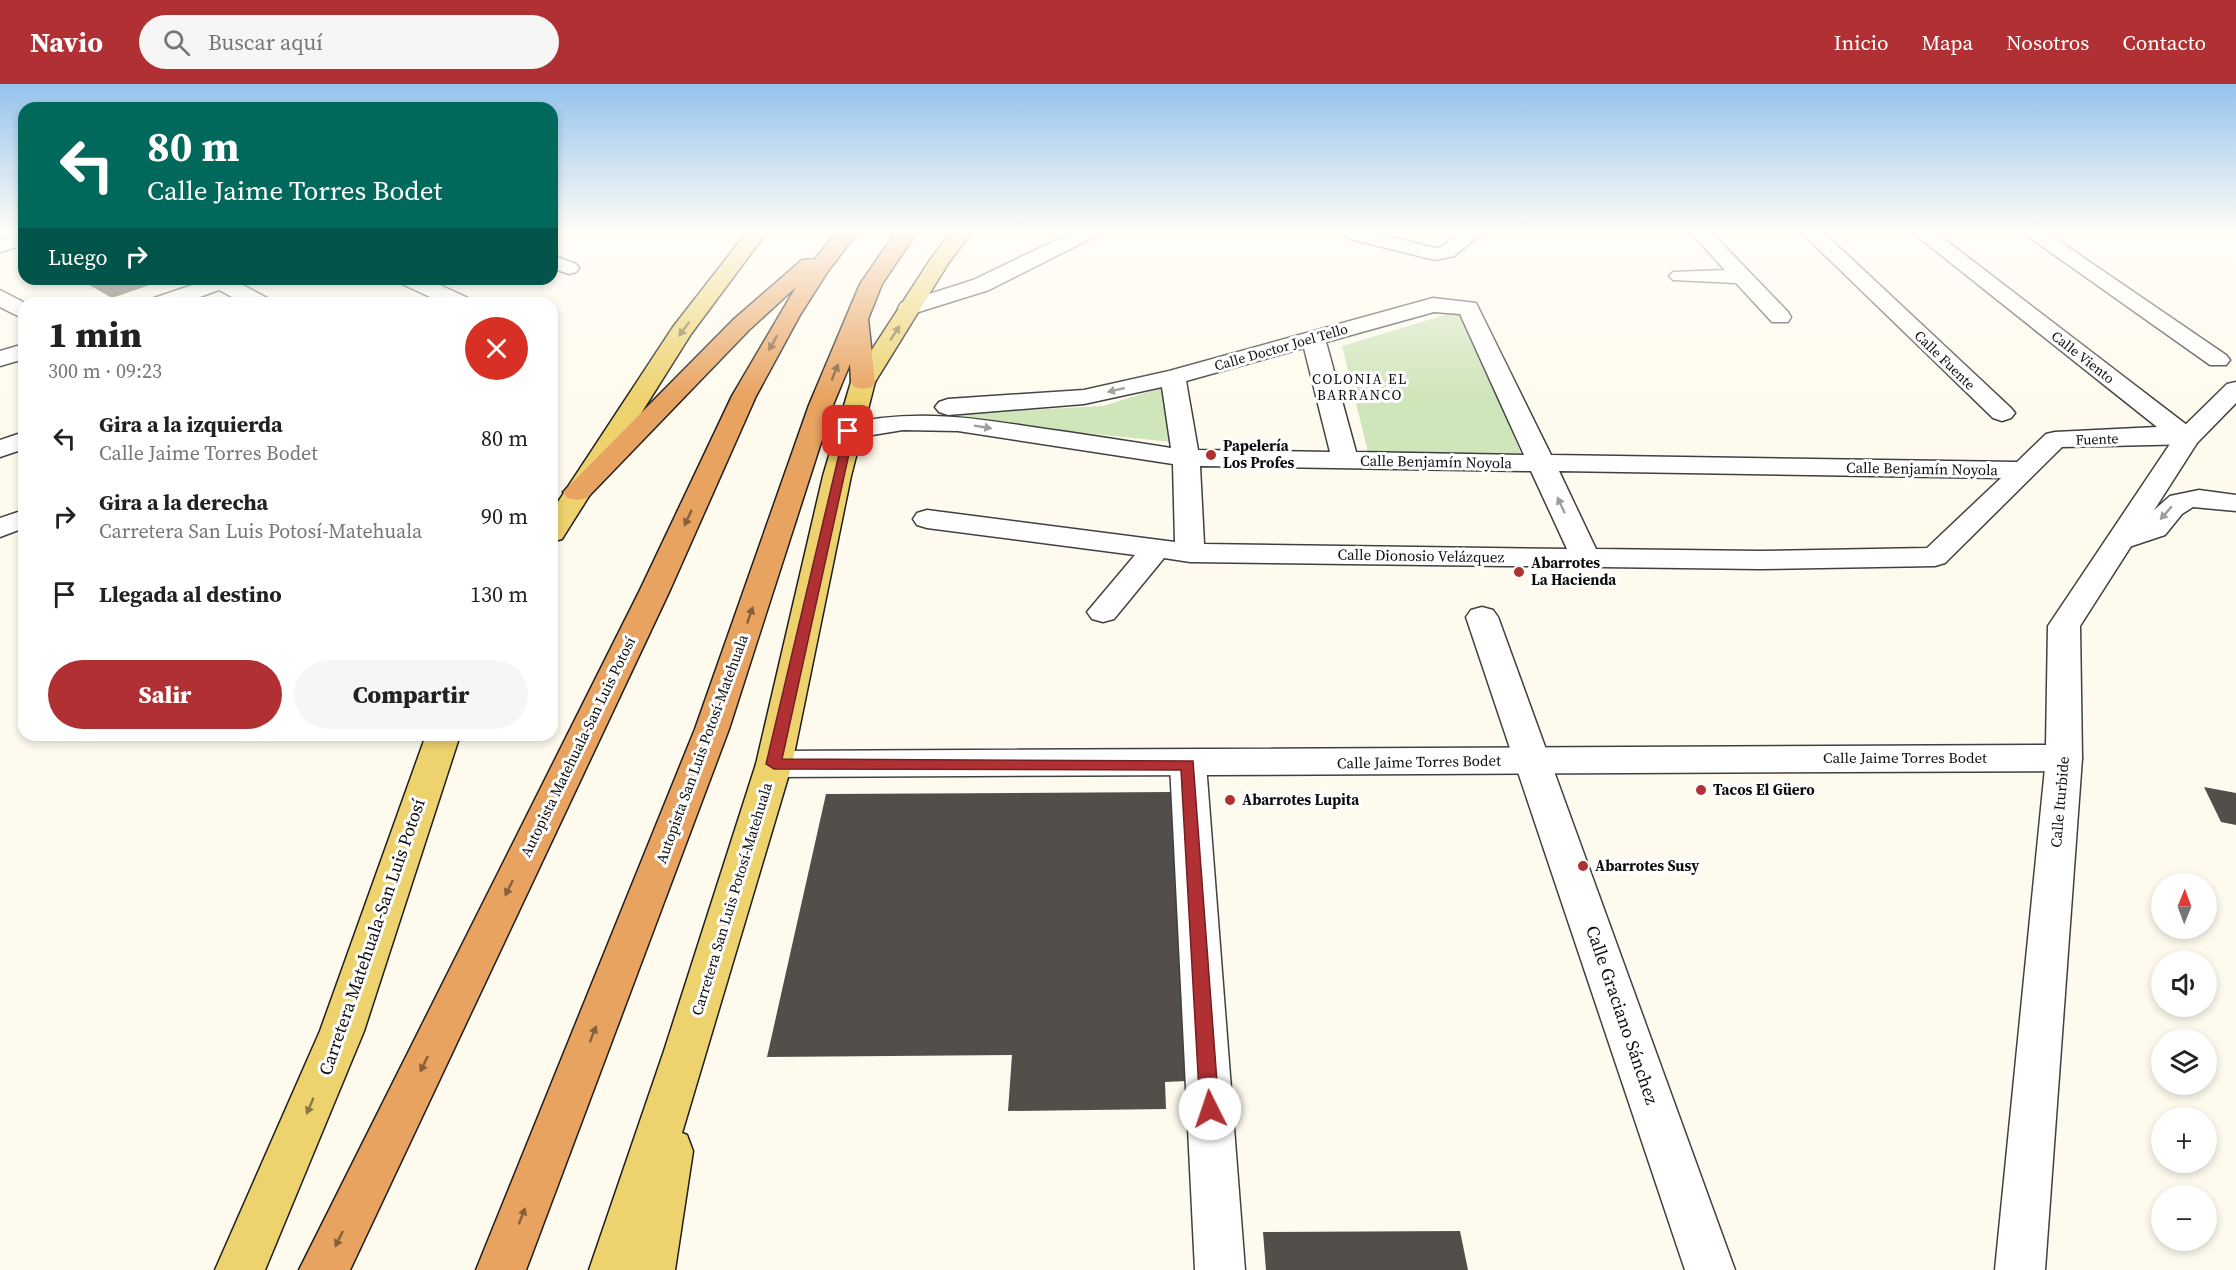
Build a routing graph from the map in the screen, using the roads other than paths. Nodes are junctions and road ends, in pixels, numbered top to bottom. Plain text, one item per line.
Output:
1 (207, 287) edge
2 (235, 287) edge
3 (427, 287) edge
4 (715, 287) edge
5 (784, 287) edge
6 (808, 287) edge
7 (870, 287) edge
8 (922, 287) edge
9 (974, 287) edge
10 (1752, 287) edge
11 (1869, 287) edge
12 (1993, 287) edge
13 (2112, 287) edge
14 (0, 297) edge
15 (179, 297) edge
16 (250, 297) edge
17 (448, 297) edge
18 (18, 308) edge
19 (909, 308) junction
20 (858, 315) junction
21 (1780, 317) dead end
22 (1312, 337) junction
23 (18, 353) edge
24 (0, 359) edge
25 (2218, 360) dead end
26 (1173, 377) junction
27 (2236, 389) edge
28 (856, 406) junction
29 (2002, 413) dead end
30 (2184, 436) junction
31 (18, 442) edge
32 (0, 449) edge
33 (1186, 458) junction
34 (1345, 461) junction
35 (1542, 464) junction
36 (2027, 470) junction
37 (577, 492) junction
38 (2227, 501) edge
39 (927, 519) dead end
40 (18, 520) edge
41 (558, 523) edge
42 (0, 528) edge
43 (2120, 541) junction
44 (1155, 550) junction
45 (1190, 553) junction
46 (1586, 558) junction
47 (1102, 612) dead end
48 (1482, 617) dead end
49 (440, 741) edge
50 (2064, 758) junction
51 (1533, 760) junction
52 (774, 764) junction
53 (1188, 765) junction
54 (687, 1051) junction
55 (240, 1270) edge
56 (324, 1270) edge
57 (501, 1270) edge
58 (614, 1270) edge
59 (650, 1270) edge
60 (1220, 1270) edge
61 (1710, 1270) edge
62 (2020, 1270) edge

1 - 15 street
2 - 16 street
3 - 17 street
4 -> 37 main road
5 - 37 highway
6 -> 56 highway, Autopista Matehuala-San Luis Potosí
7 - 20 highway, Autopista San Luis Potosí-Matehuala
8 - 19 main road, Carretera San Luis Potosí-Matehuala
9 - 19 street
10 - 21 street
11 - 29 street, Calle Fuente
12 - 30 street, Calle Viento
13 - 25 street
14 - 18 street
28 -> 19 main road, Carretera San Luis Potosí-Matehuala
20 - 28 highway
57 -> 20 highway, Autopista San Luis Potosí-Matehuala
22 - 26 street, Calle Doctor Joel Tello
22 - 34 street
22 - 35 street, Calle Doctor Joel Tello
23 - 24 street
26 -> 28 street, Calle Doctor Joel Tello
26 - 33 street
27 - 30 street, Calle Iturbide
28 -> 33 street, Calle Benjamín Noyola
28 - 52 main road, Carretera San Luis Potosí-Matehuala
30 - 36 street, Fuente
30 - 43 street, Calle Iturbide
31 - 32 street
33 - 34 street, Calle Benjamín Noyola
33 - 45 street
34 - 35 street, Calle Benjamín Noyola
35 - 36 street, Calle Benjamín Noyola
46 -> 35 street, Calle Doctor Joel Tello
36 - 46 street, Calle Dionosio Velázquez
37 - 41 main road
38 -> 43 street
39 - 44 street, Calle Dionosio Velázquez
40 - 42 street
43 - 50 street, Calle Iturbide
44 - 45 street, Calle Dionosio Velázquez
44 - 47 street
45 - 46 street, Calle Dionosio Velázquez
48 - 51 street, Calle Graciano Sánchez
49 -> 55 main road, Carretera Matehuala-San Luis Potosí
50 - 51 street, Calle Jaime Torres Bodet
50 - 62 street, Calle Iturbide
51 - 53 street, Calle Jaime Torres Bodet
51 - 61 street, Calle Graciano Sánchez
52 - 53 street, Calle Jaime Torres Bodet
52 - 54 main road, Carretera San Luis Potosí-Matehuala
53 - 60 street
54 - 58 main road, Carretera San Luis Potosí-Matehuala
54 - 59 main road

